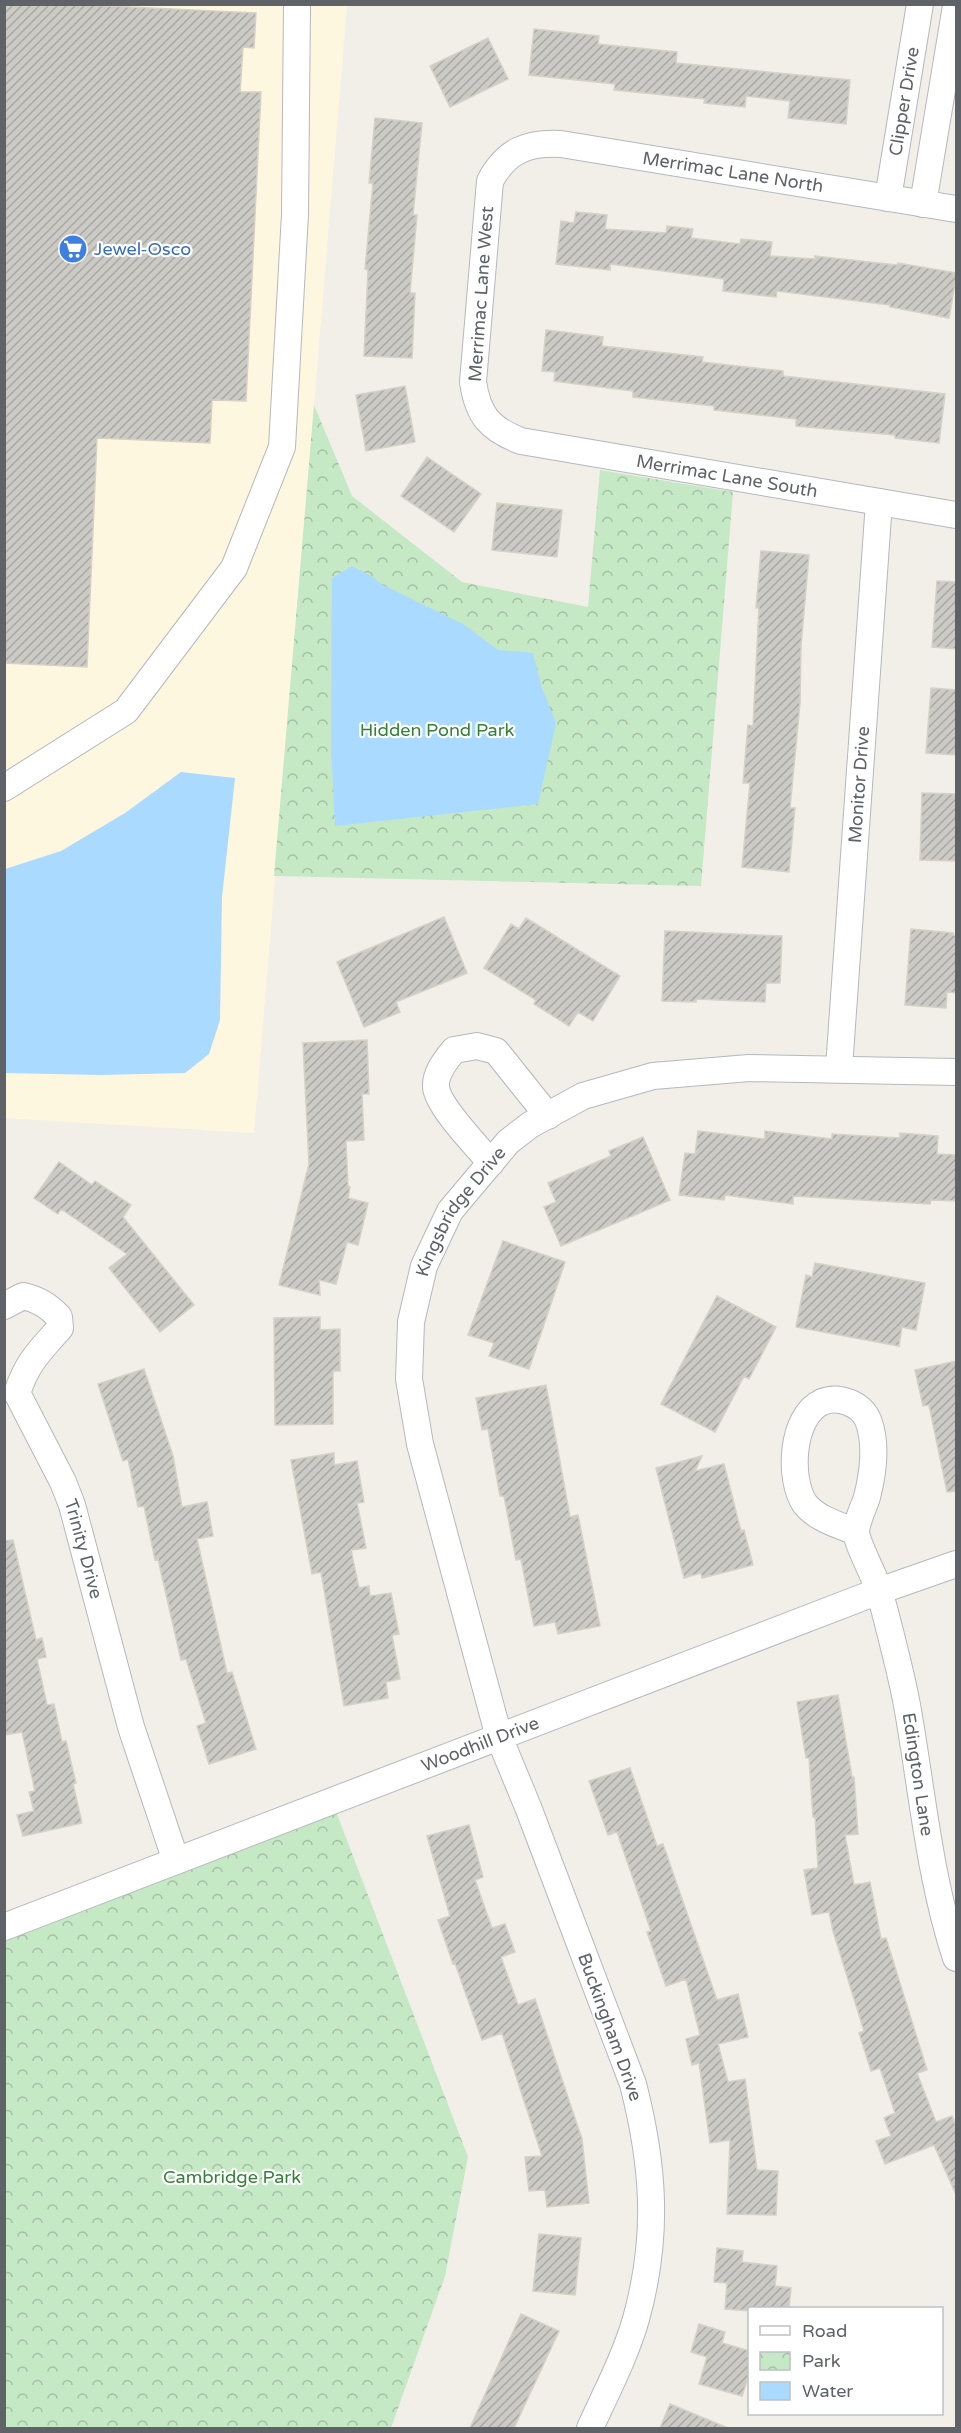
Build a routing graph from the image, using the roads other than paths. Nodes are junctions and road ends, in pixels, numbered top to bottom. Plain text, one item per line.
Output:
1 (297, 4) edge
2 (920, 4) edge
3 (957, 6) edge
4 (511, 154) joint
5 (888, 198) junction
6 (923, 204) junction
7 (957, 209) edge
8 (500, 433) joint
9 (879, 502) junction
10 (957, 515) edge
11 (4, 788) edge
12 (839, 1068) junction
13 (957, 1072) edge
14 (548, 1116) junction
15 (491, 1163) junction
16 (4, 1306) edge
17 (11, 1387) edge
18 (856, 1532) junction
19 (957, 1564) edge
20 (879, 1591) junction
21 (499, 1737) junction
22 (176, 1861) junction
23 (4, 1927) edge
24 (957, 1958) edge
25 (590, 2428) edge

1 - 11 street
2 - 5 street, Clipper Drive
3 - 6 street, Clipper Drive
4 - 5 street, Merrimac Lane North
4 - 8 street, Merrimac Lane West
5 - 6 street, Merrimac Lane North
6 - 7 street, Merrimac Lane North
8 - 9 street, Merrimac Lane South
9 - 10 street, Merrimac Lane South
9 - 12 street, Monitor Drive
12 - 13 street, Kingsbridge Drive
12 - 14 street, Kingsbridge Drive
14 - 15 street, Kingsbridge Drive
14 - 15 street
15 - 21 street, Kingsbridge Drive
16 - 17 street, Trinity Drive
17 - 22 street, Trinity Drive
18 - 18 street
18 - 20 street, Edington Lane
19 - 20 street, Woodhill Drive
20 - 21 street, Woodhill Drive
20 - 24 street, Edington Lane
21 - 22 street, Woodhill Drive
21 - 25 street, Buckingham Drive
22 - 23 street, Woodhill Drive

